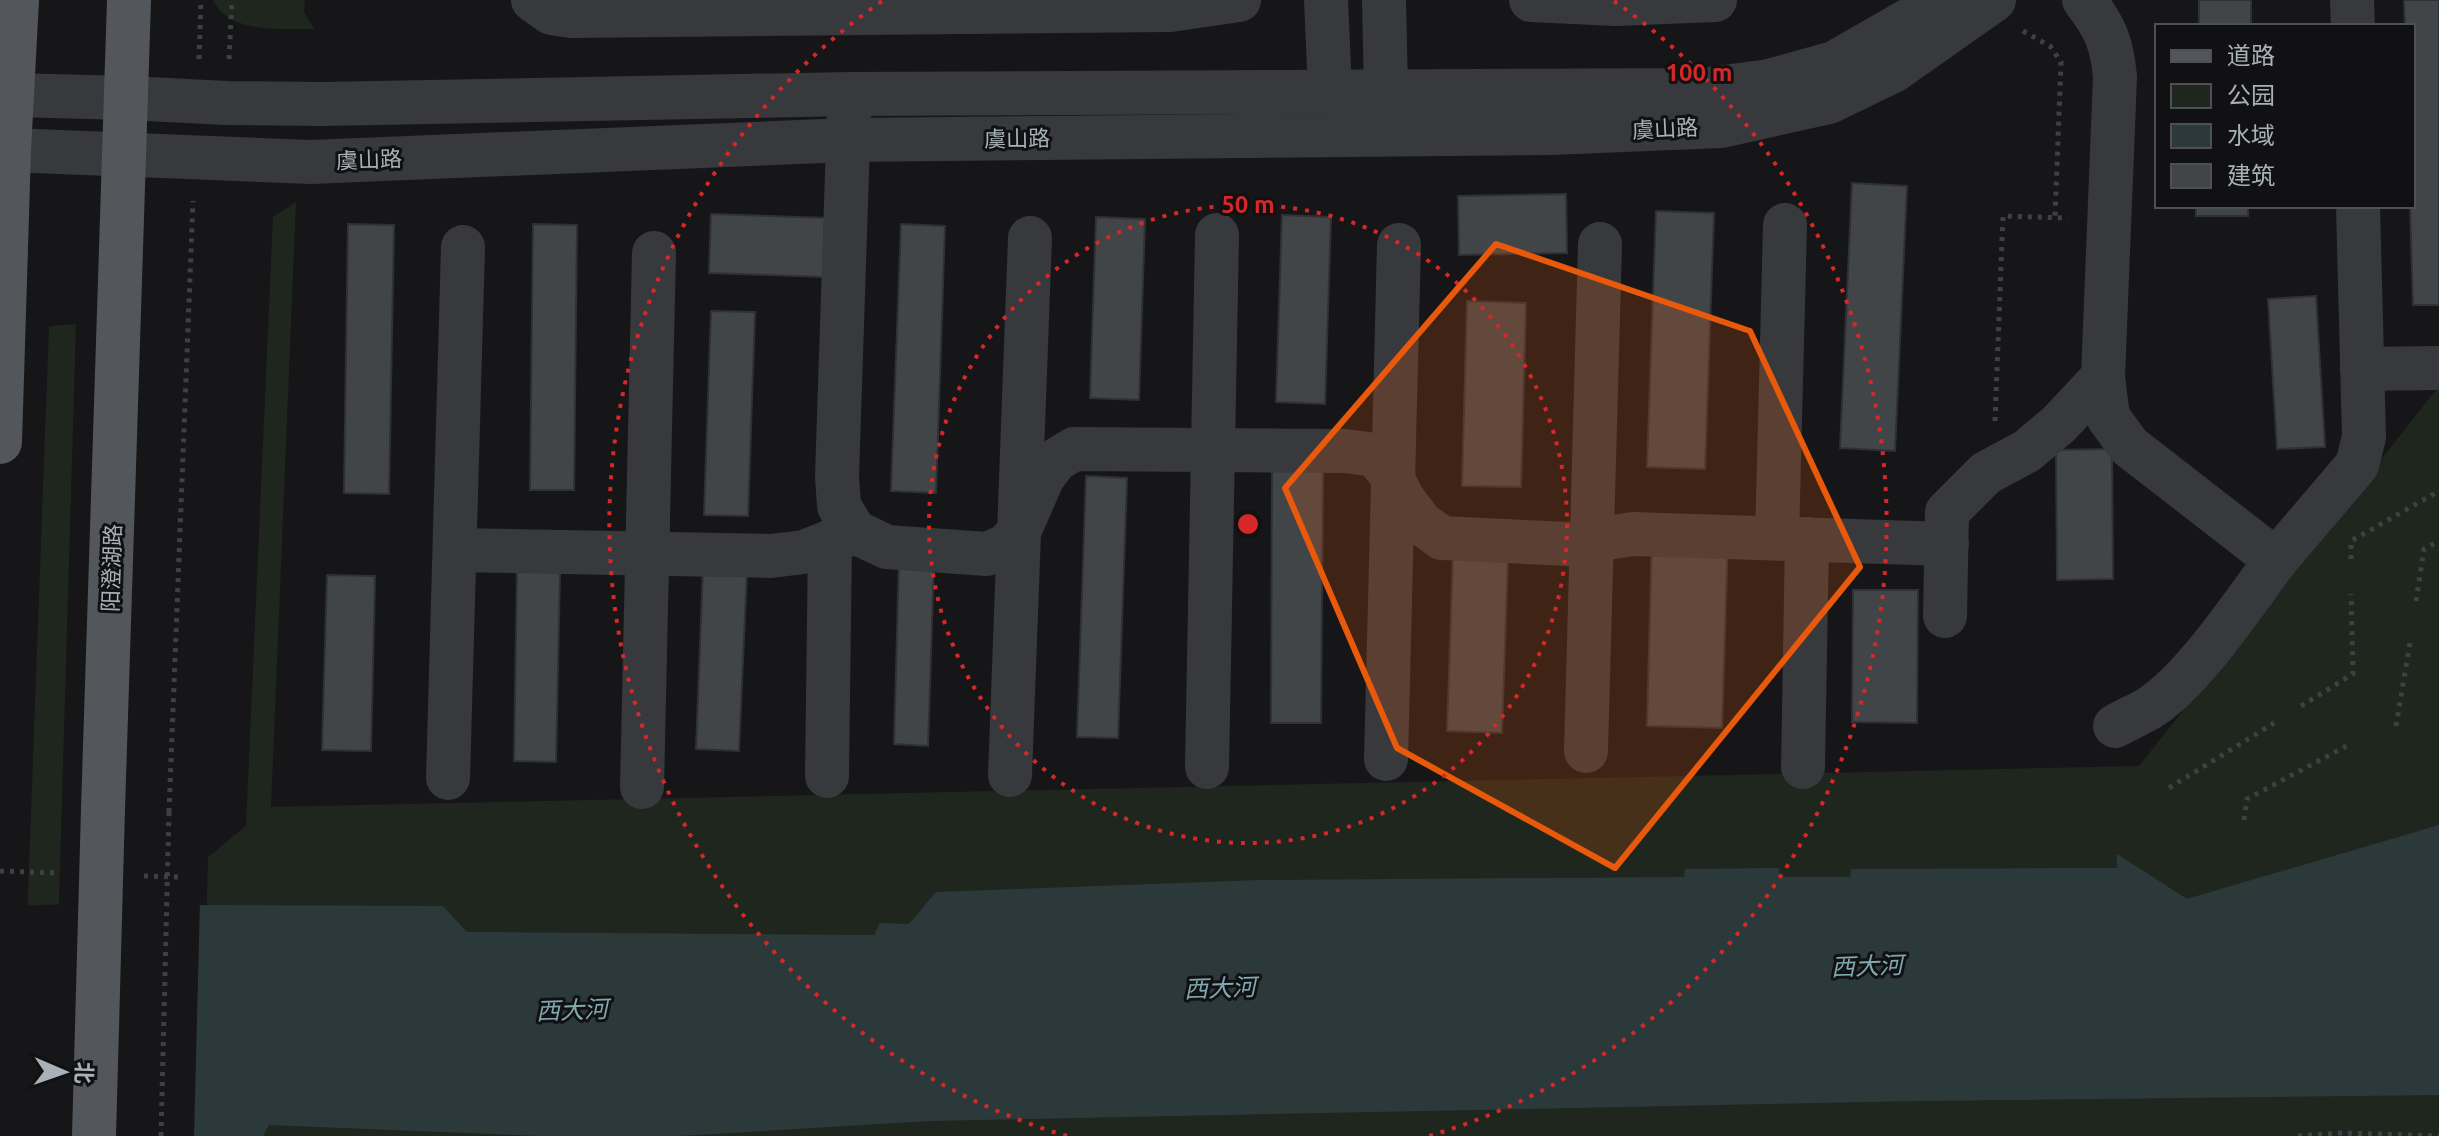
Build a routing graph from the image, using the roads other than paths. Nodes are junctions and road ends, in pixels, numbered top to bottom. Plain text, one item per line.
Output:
1 (17, 0) edge
2 (129, 0) edge
3 (533, 0) edge
4 (1239, 0) edge
5 (1326, 0) edge
6 (1384, 0) edge
7 (1531, 0) edge
8 (1715, 0) edge
9 (2084, 0) edge
10 (2352, 0) edge
11 (1971, 4) edge
12 (2353, 24) edge
13 (1386, 91) junction
14 (1330, 92) junction
15 (850, 94) junction
16 (128, 98) junction
17 (6, 139) edge
18 (848, 140) junction
19 (125, 155) junction
20 (2358, 208) edge
21 (1785, 225) dead end
22 (1217, 235) dead end
23 (1030, 238) dead end
24 (1600, 244) dead end
25 (1399, 245) dead end
26 (463, 247) dead end
27 (654, 253) dead end
28 (2439, 368) edge
29 (2362, 369) junction
30 (2103, 377) junction
31 (0, 442) edge
32 (1213, 450) junction
33 (1393, 480) junction
34 (1019, 532) junction
35 (843, 537) junction
36 (1792, 538) junction
37 (1592, 540) junction
38 (1947, 544) junction
39 (455, 550) junction
40 (647, 554) junction
41 (2276, 560) junction
42 (1945, 616) dead end
43 (2115, 726) dead end
44 (1586, 751) dead end
45 (1386, 759) dead end
46 (1207, 767) dead end
47 (1803, 767) dead end
48 (1010, 775) dead end
49 (827, 776) dead end
50 (448, 778) dead end
51 (642, 787) dead end
52 (94, 1136) edge

1 - 17 main road
2 - 16 main road, 阳澄湖路
3 - 4 street
5 - 14 street
6 - 13 street
7 - 8 street
9 - 30 street
10 - 12 street
11 - 13 street, 虞山路
11 - 18 street, 虞山路
13 - 14 street, 虞山路
14 - 15 street, 虞山路
15 - 16 street, 虞山路
15 - 18 street
16 - 17 street, 虞山路
16 - 19 main road, 阳澄湖路
17 - 19 street, 虞山路
17 - 31 main road
18 - 19 street, 虞山路
18 - 35 street
19 - 52 main road, 阳澄湖路, bridge
20 - 29 street
21 - 36 street
22 - 32 street
23 - 34 street
24 - 37 street
25 - 33 street
26 - 39 street
27 - 40 street
28 - 29 street
29 - 41 street
30 - 38 street
30 - 41 street
32 - 33 street
32 - 34 street
32 - 46 street
33 - 37 street
33 - 45 street
34 - 35 street
34 - 48 street
35 - 40 street
35 - 49 street
36 - 37 street
36 - 38 street
36 - 47 street
37 - 44 street
38 - 42 street
39 - 40 street
39 - 50 street
40 - 51 street
41 - 43 street

